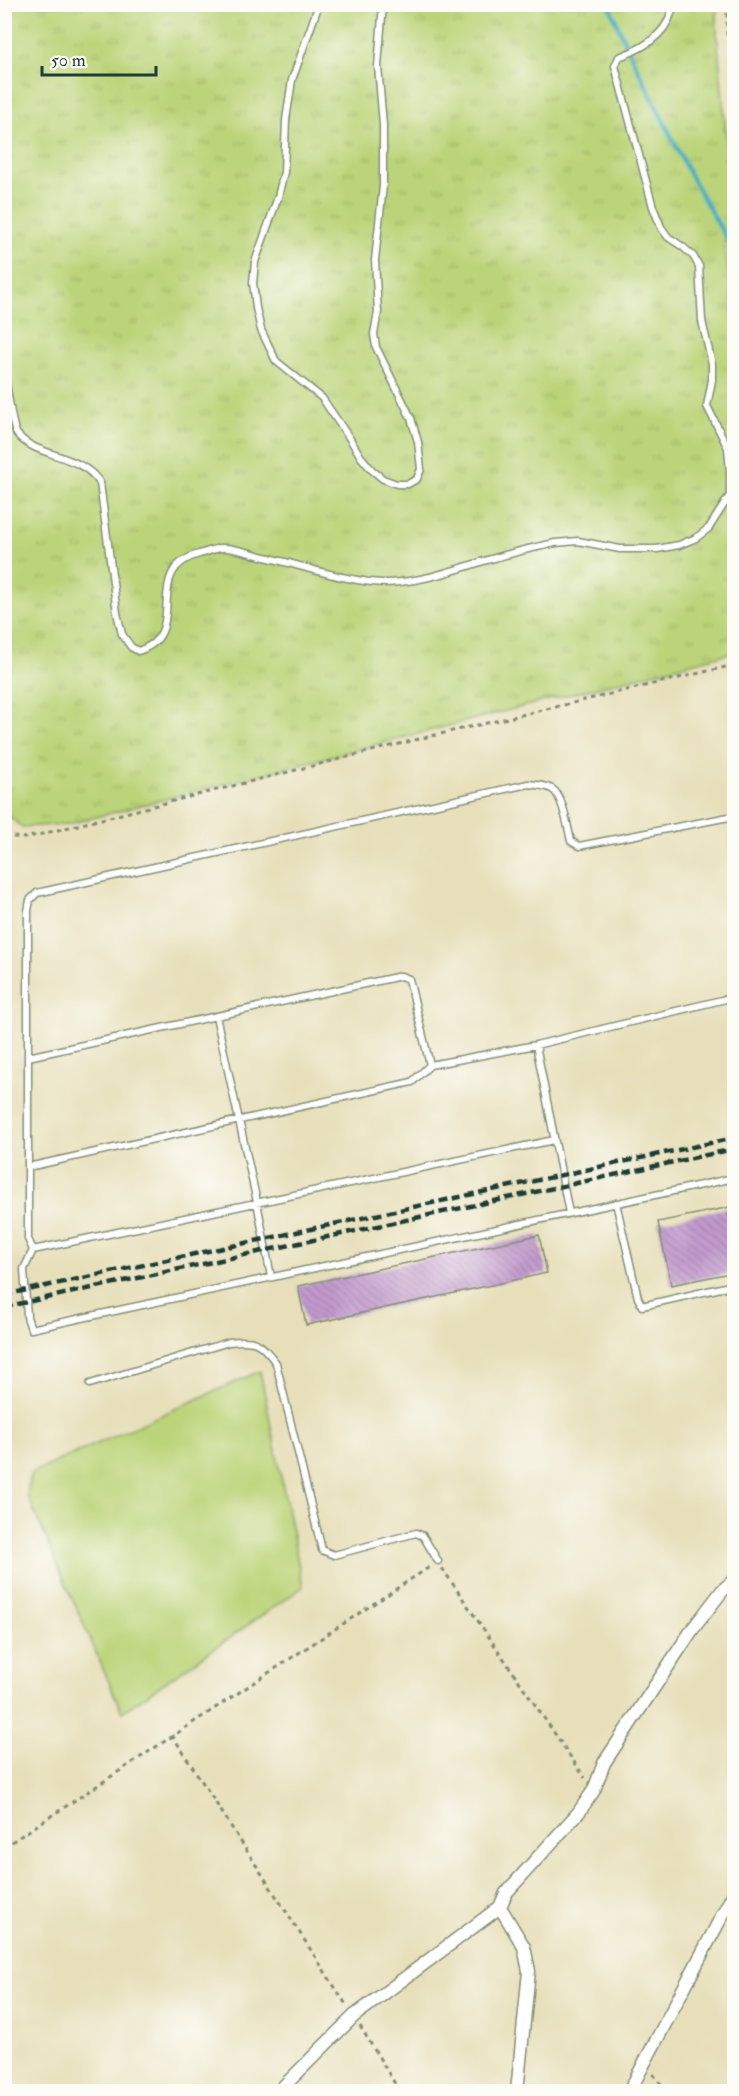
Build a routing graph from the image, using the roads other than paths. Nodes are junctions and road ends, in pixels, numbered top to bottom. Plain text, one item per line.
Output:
1 (319, 4) edge
2 (383, 4) edge
3 (673, 4) edge
4 (4, 370) edge
5 (735, 816) edge
6 (735, 997) edge
7 (216, 1016) junction
8 (536, 1045) junction
9 (28, 1057) junction
10 (430, 1065) junction
11 (239, 1121) junction
12 (554, 1140) junction
13 (28, 1167) junction
14 (735, 1178) edge
15 (257, 1202) junction
16 (616, 1203) junction
17 (569, 1214) junction
18 (33, 1250) junction
19 (271, 1277) junction
20 (735, 1285) edge
21 (90, 1384) dead end
22 (438, 1562) road end
23 (735, 1580) edge
24 (735, 1893) edge
25 (500, 1907) junction
26 (278, 2091) edge
27 (517, 2091) edge
28 (629, 2091) edge

1 - 2 lane
3 - 4 lane
5 - 9 lane
6 - 8 lane
7 - 9 lane
7 - 10 lane
7 - 11 lane
8 - 10 lane
8 - 12 lane
9 - 13 lane
10 - 11 lane
11 - 13 lane
11 - 15 lane
12 - 15 lane
12 - 17 lane
13 - 18 lane
14 - 16 lane
15 - 18 lane
15 - 19 lane
16 - 17 lane
16 - 20 lane
17 - 19 lane
18 - 19 lane
21 - 22 lane
23 - 25 street
24 - 28 street
25 - 26 street
25 - 27 street

